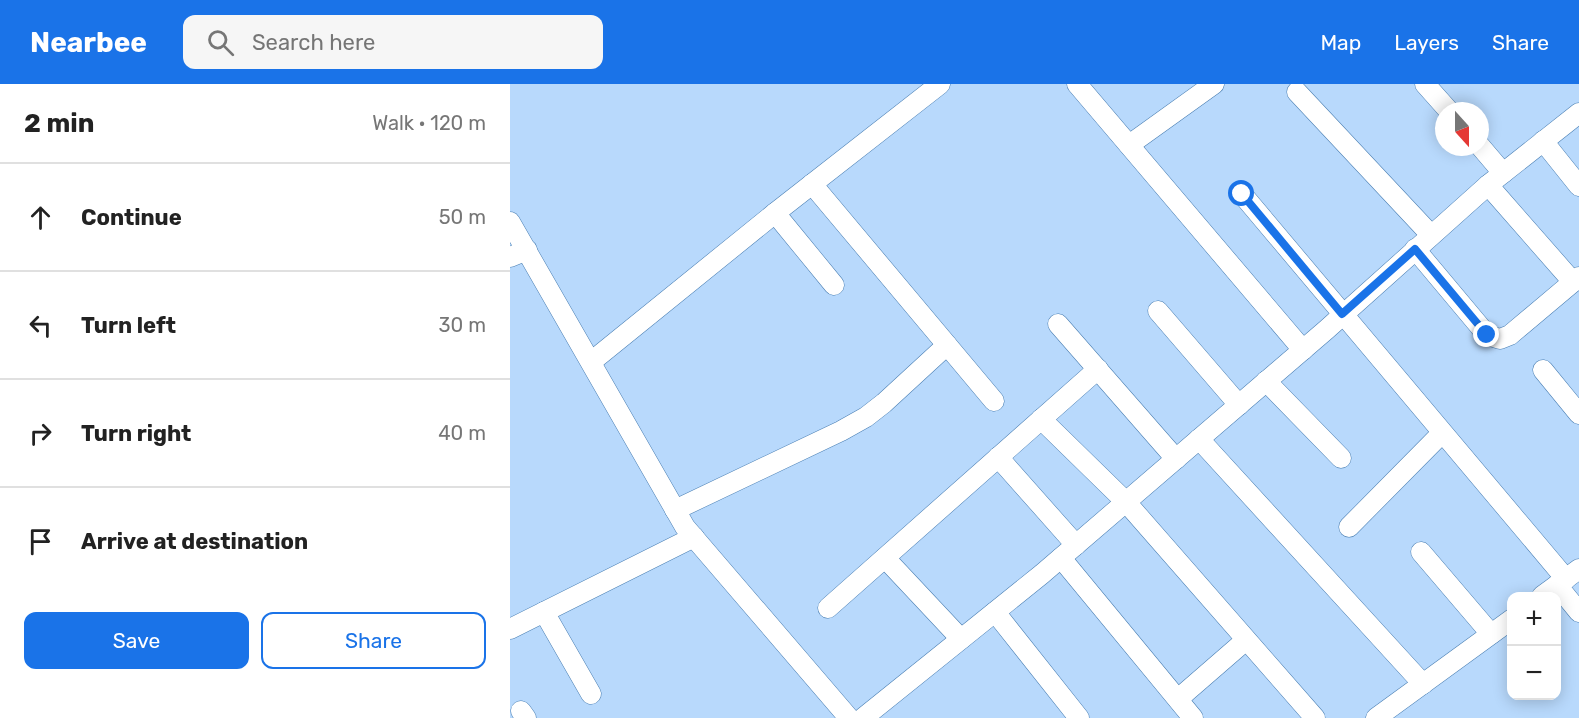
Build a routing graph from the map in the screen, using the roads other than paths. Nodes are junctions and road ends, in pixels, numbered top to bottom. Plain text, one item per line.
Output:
1 (940, 84) edge
2 (1077, 84) edge
3 (1214, 84) edge
4 (1425, 84) edge
5 (1297, 92) dead end
6 (1441, 102) edge
7 (1579, 112) edge
8 (1543, 141) junction
9 (1129, 145) junction
10 (1485, 156) edge
11 (1496, 178) junction
12 (812, 184) junction
13 (1579, 186) edge
14 (1242, 194) dead end
15 (775, 213) junction
16 (510, 222) edge
17 (1431, 235) junction
18 (1415, 249) junction
19 (519, 253) edge
20 (1576, 280) edge
21 (834, 285) dead end
22 (1158, 311) dead end
23 (1342, 314) junction
24 (1058, 324) dead end
25 (947, 345) junction
26 (1304, 350) junction
27 (591, 362) junction
28 (1098, 369) junction
29 (1543, 370) dead end
30 (1266, 381) junction
31 (994, 401) dead end
32 (1239, 405) junction
33 (1579, 414) edge
34 (1041, 420) junction
35 (1442, 433) junction
36 (1199, 439) junction
37 (998, 458) junction
38 (1341, 458) dead end
39 (1176, 459) junction
40 (1126, 502) junction
41 (675, 510) junction
42 (1349, 527) dead end
43 (694, 537) junction
44 (1068, 551) junction
45 (1421, 552) dead end
46 (885, 558) junction
47 (1561, 583) edge
48 (828, 608) dead end
49 (544, 612) junction
50 (995, 612) junction
51 (1579, 612) edge
52 (1507, 623) edge
53 (510, 629) edge
54 (1491, 634) junction
55 (961, 639) junction
56 (1246, 640) junction
57 (1423, 684) junction
58 (591, 694) dead end
59 (1178, 699) junction
60 (1309, 716) edge
61 (849, 718) edge
62 (863, 718) edge
63 (1079, 718) edge
64 (1193, 718) edge
65 (1376, 718) edge

1 - 12 street
2 - 9 street
3 - 9 street
4 - 6 street
5 - 17 street
7 - 8 street
8 - 11 street
8 - 13 street
9 - 26 street
10 - 11 street
11 - 17 street
11 - 20 street
12 - 15 street
12 - 25 street
14 - 23 street
15 - 21 street
15 - 27 street
16 - 19 street
17 - 18 street
18 - 20 street
18 - 23 street
19 - 27 street
22 - 32 street
23 - 26 street
23 - 35 street
24 - 28 street
25 - 31 street
25 - 41 street
26 - 30 street
27 - 41 street
28 - 34 street
28 - 39 street
29 - 33 street
30 - 32 street
30 - 38 street
32 - 36 street
34 - 37 street
34 - 40 street
35 - 42 street
35 - 47 street
36 - 39 street
36 - 57 street
37 - 44 street
37 - 46 street
39 - 40 street
40 - 44 street
40 - 56 street
41 - 43 street
43 - 49 street
43 - 61 street
44 - 50 street
44 - 59 street
45 - 54 street
46 - 48 street
46 - 55 street
47 - 51 street
49 - 53 street
49 - 58 street
50 - 55 street
50 - 63 street
52 - 54 street
54 - 57 street
55 - 62 street
56 - 59 street
56 - 60 street
57 - 65 street
59 - 64 street

